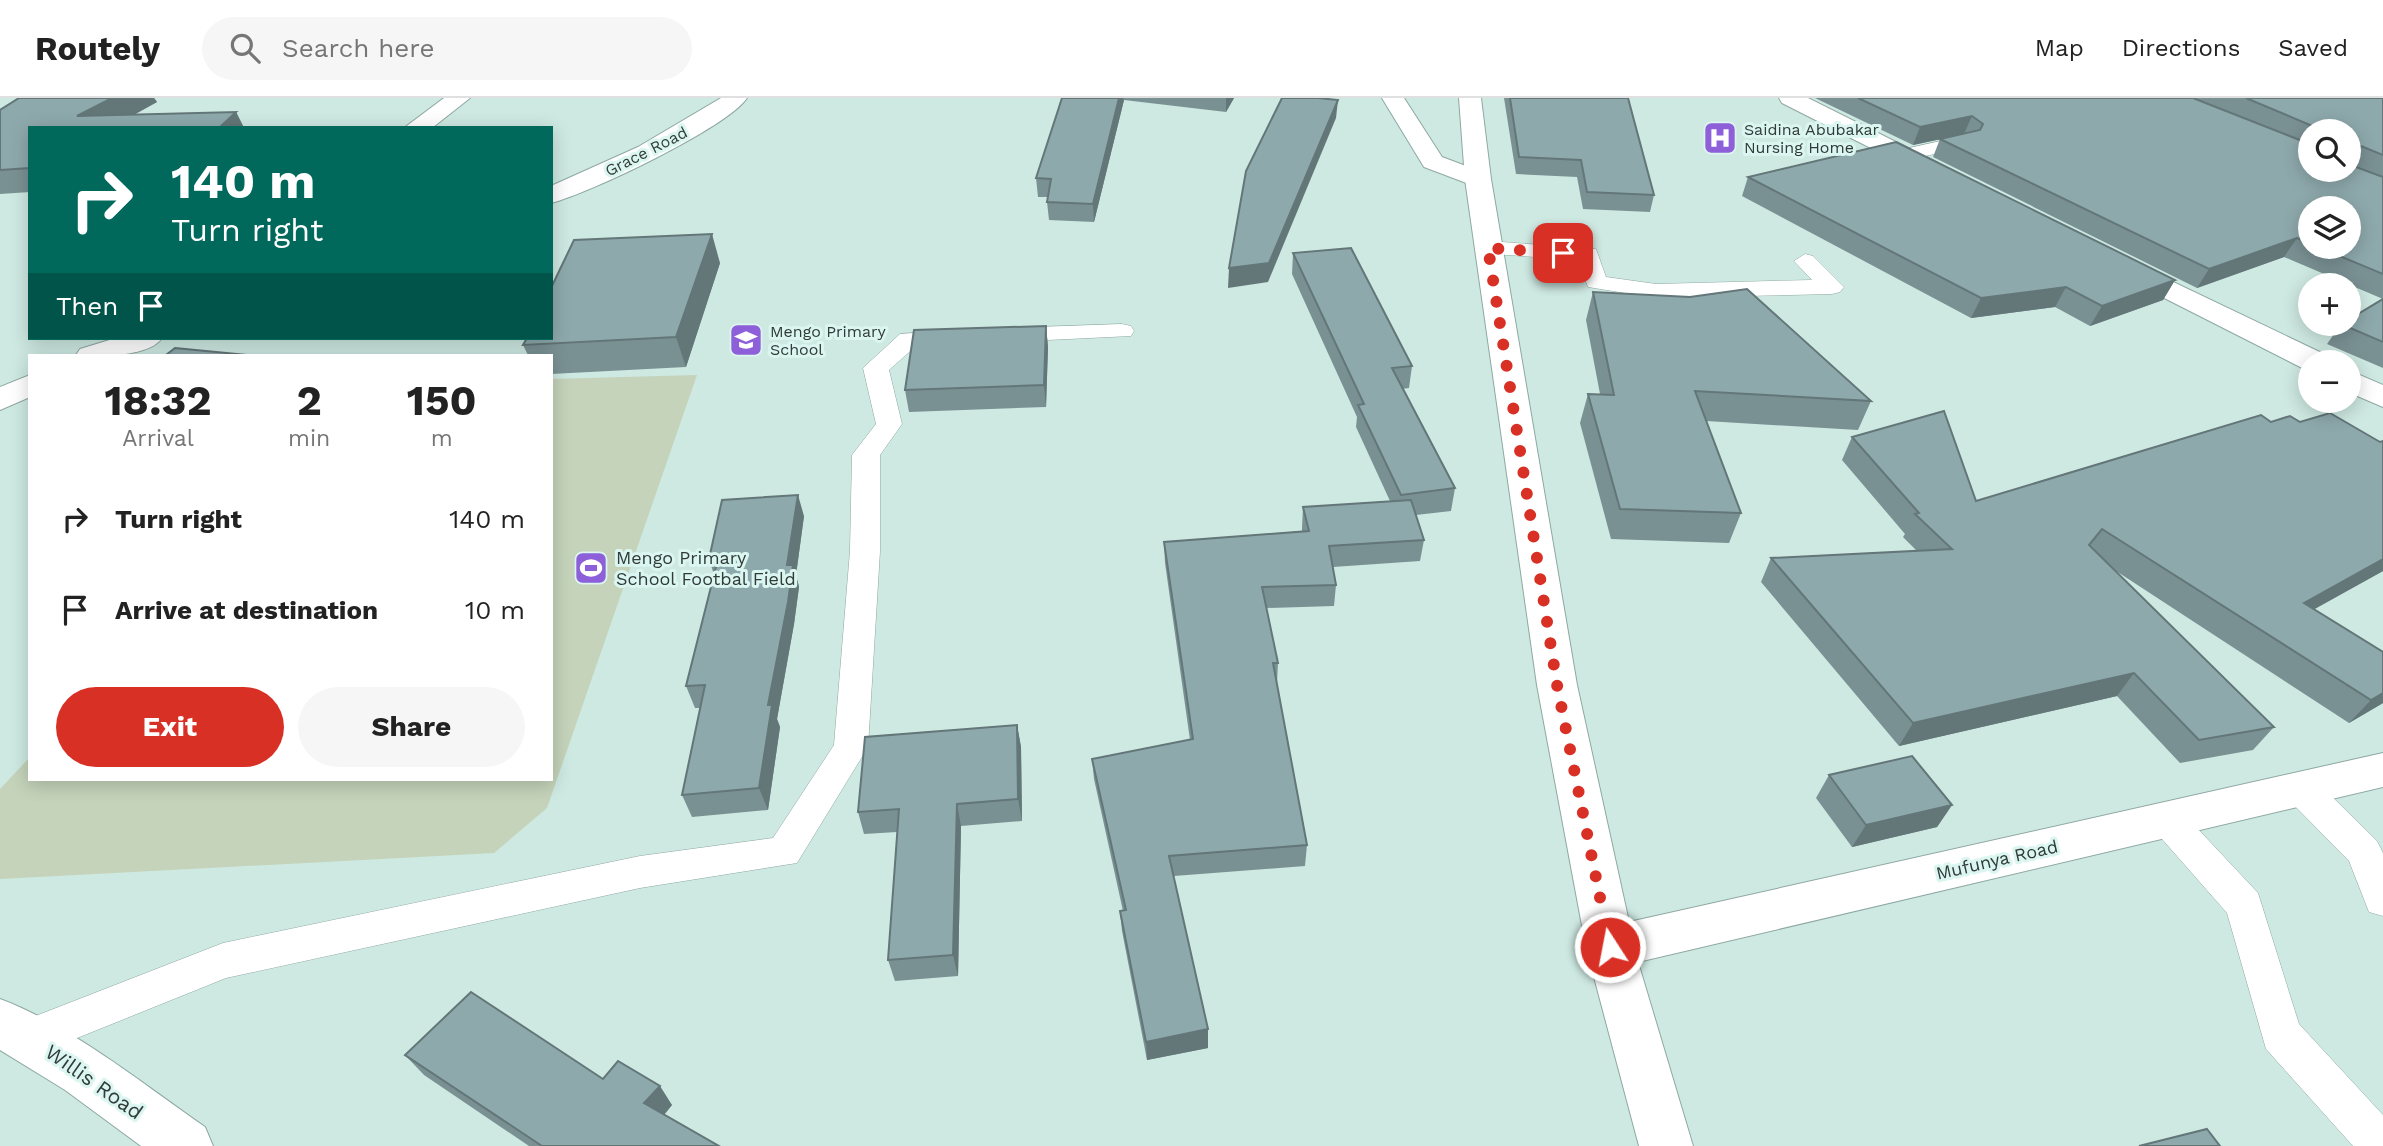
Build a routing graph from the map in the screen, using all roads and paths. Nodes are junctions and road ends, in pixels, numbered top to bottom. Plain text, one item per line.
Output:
1 (459, 98) edge
2 (736, 98) edge
3 (1393, 98) edge
4 (1470, 98) edge
5 (1790, 98) edge
6 (419, 126) edge
7 (1963, 142) edge
8 (1903, 155) junction
9 (1478, 179) junction
10 (1953, 180) edge
11 (553, 194) edge
12 (1488, 248) junction
13 (2102, 255) edge
14 (1805, 261) dead end
15 (1122, 331) dead end
16 (103, 340) edge
17 (140, 340) edge
18 (2298, 353) edge
19 (81, 354) edge
20 (94, 354) edge
21 (28, 385) edge
22 (2361, 386) edge
23 (2383, 397) edge
24 (0, 400) edge
25 (2383, 770) edge
26 (2302, 790) junction
27 (2168, 821) junction
28 (2383, 901) edge
29 (1610, 947) junction
30 (15, 1030) edge
31 (186, 1146) edge
32 (1666, 1146) edge
33 (2382, 1146) edge

1 - 6 street
2 - 11 street, Grace Road
3 - 9 street
4 - 9 street
5 - 8 street
7 - 8 lane
8 - 10 street
9 - 12 street
12 - 14 lane
12 - 29 street
13 - 18 street
15 - 30 lane
16 - 19 street
17 - 20 street
21 - 24 street
22 - 23 street
25 - 26 street, Mufunya Road
26 - 27 street, Mufunya Road
26 - 28 lane
27 - 29 street, Mufunya Road
27 - 33 lane
29 - 32 street
30 - 31 street, Willis Road

